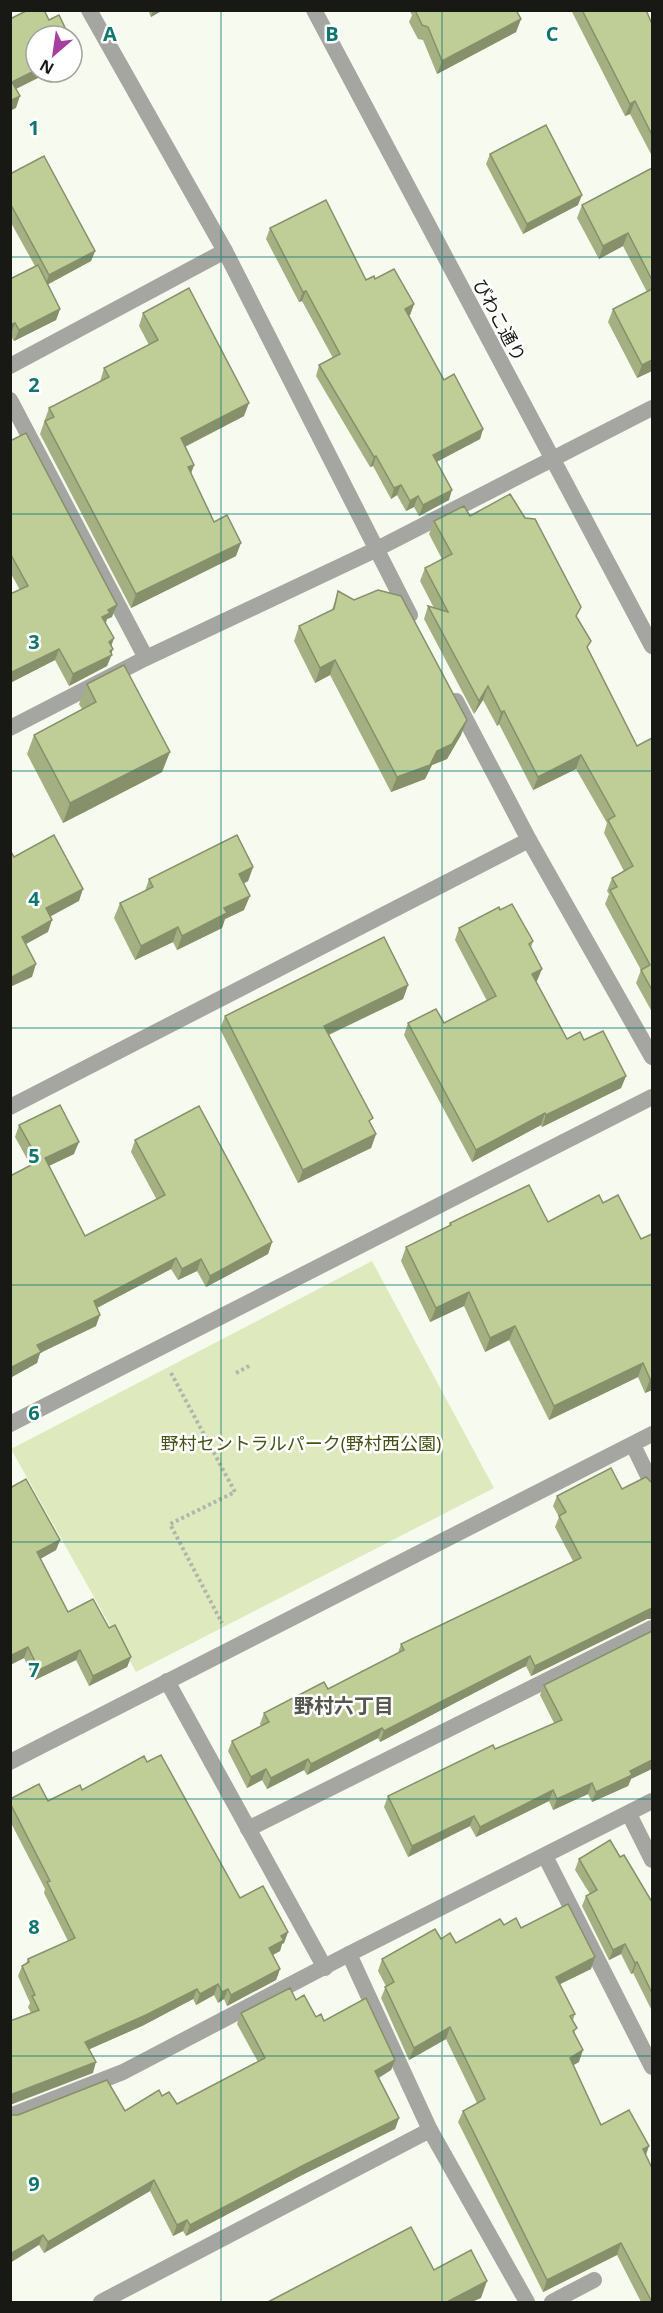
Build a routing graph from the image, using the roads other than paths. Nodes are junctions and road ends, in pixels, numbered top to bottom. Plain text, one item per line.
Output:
1 (89, 10) edge
2 (314, 10) edge
3 (225, 251) junction
4 (10, 366) edge
5 (10, 400) edge
6 (652, 408) edge
7 (552, 459) junction
8 (375, 550) junction
9 (419, 633) edge
10 (652, 646) edge
11 (146, 658) junction
12 (447, 684) edge
13 (10, 728) edge
14 (529, 840) junction
15 (652, 1057) edge
16 (652, 1097) edge
17 (10, 1107) edge
18 (10, 1424) edge
19 (652, 1434) edge
20 (633, 1445) junction
21 (652, 1484) edge
22 (652, 1629) edge
23 (167, 1681) junction
24 (10, 1762) edge
25 (652, 1801) edge
26 (629, 1814) junction
27 (248, 1829) junction
28 (545, 1856) junction
29 (652, 1860) edge
30 (349, 1954) junction
31 (325, 1968) junction
32 (652, 2067) edge
33 (10, 2116) edge
34 (430, 2130) junction
35 (594, 2280) dead end
36 (101, 2302) edge
37 (527, 2302) edge
38 (552, 2302) edge

1 - 3 street
2 - 7 street, びわこ通り
3 - 4 street
3 - 8 street
5 - 11 street
6 - 7 street
7 - 8 street
7 - 10 street, びわこ通り
8 - 9 street
8 - 11 street
11 - 13 street
12 - 14 street
14 - 15 street
14 - 17 street
16 - 18 street
19 - 20 street
20 - 21 street
20 - 23 street
22 - 27 street
23 - 24 street
23 - 27 street
25 - 26 street
26 - 28 street
26 - 29 street
27 - 31 street
28 - 30 street
28 - 32 street
30 - 31 street
30 - 34 street
31 - 33 street
34 - 36 street
34 - 37 street
35 - 38 street

